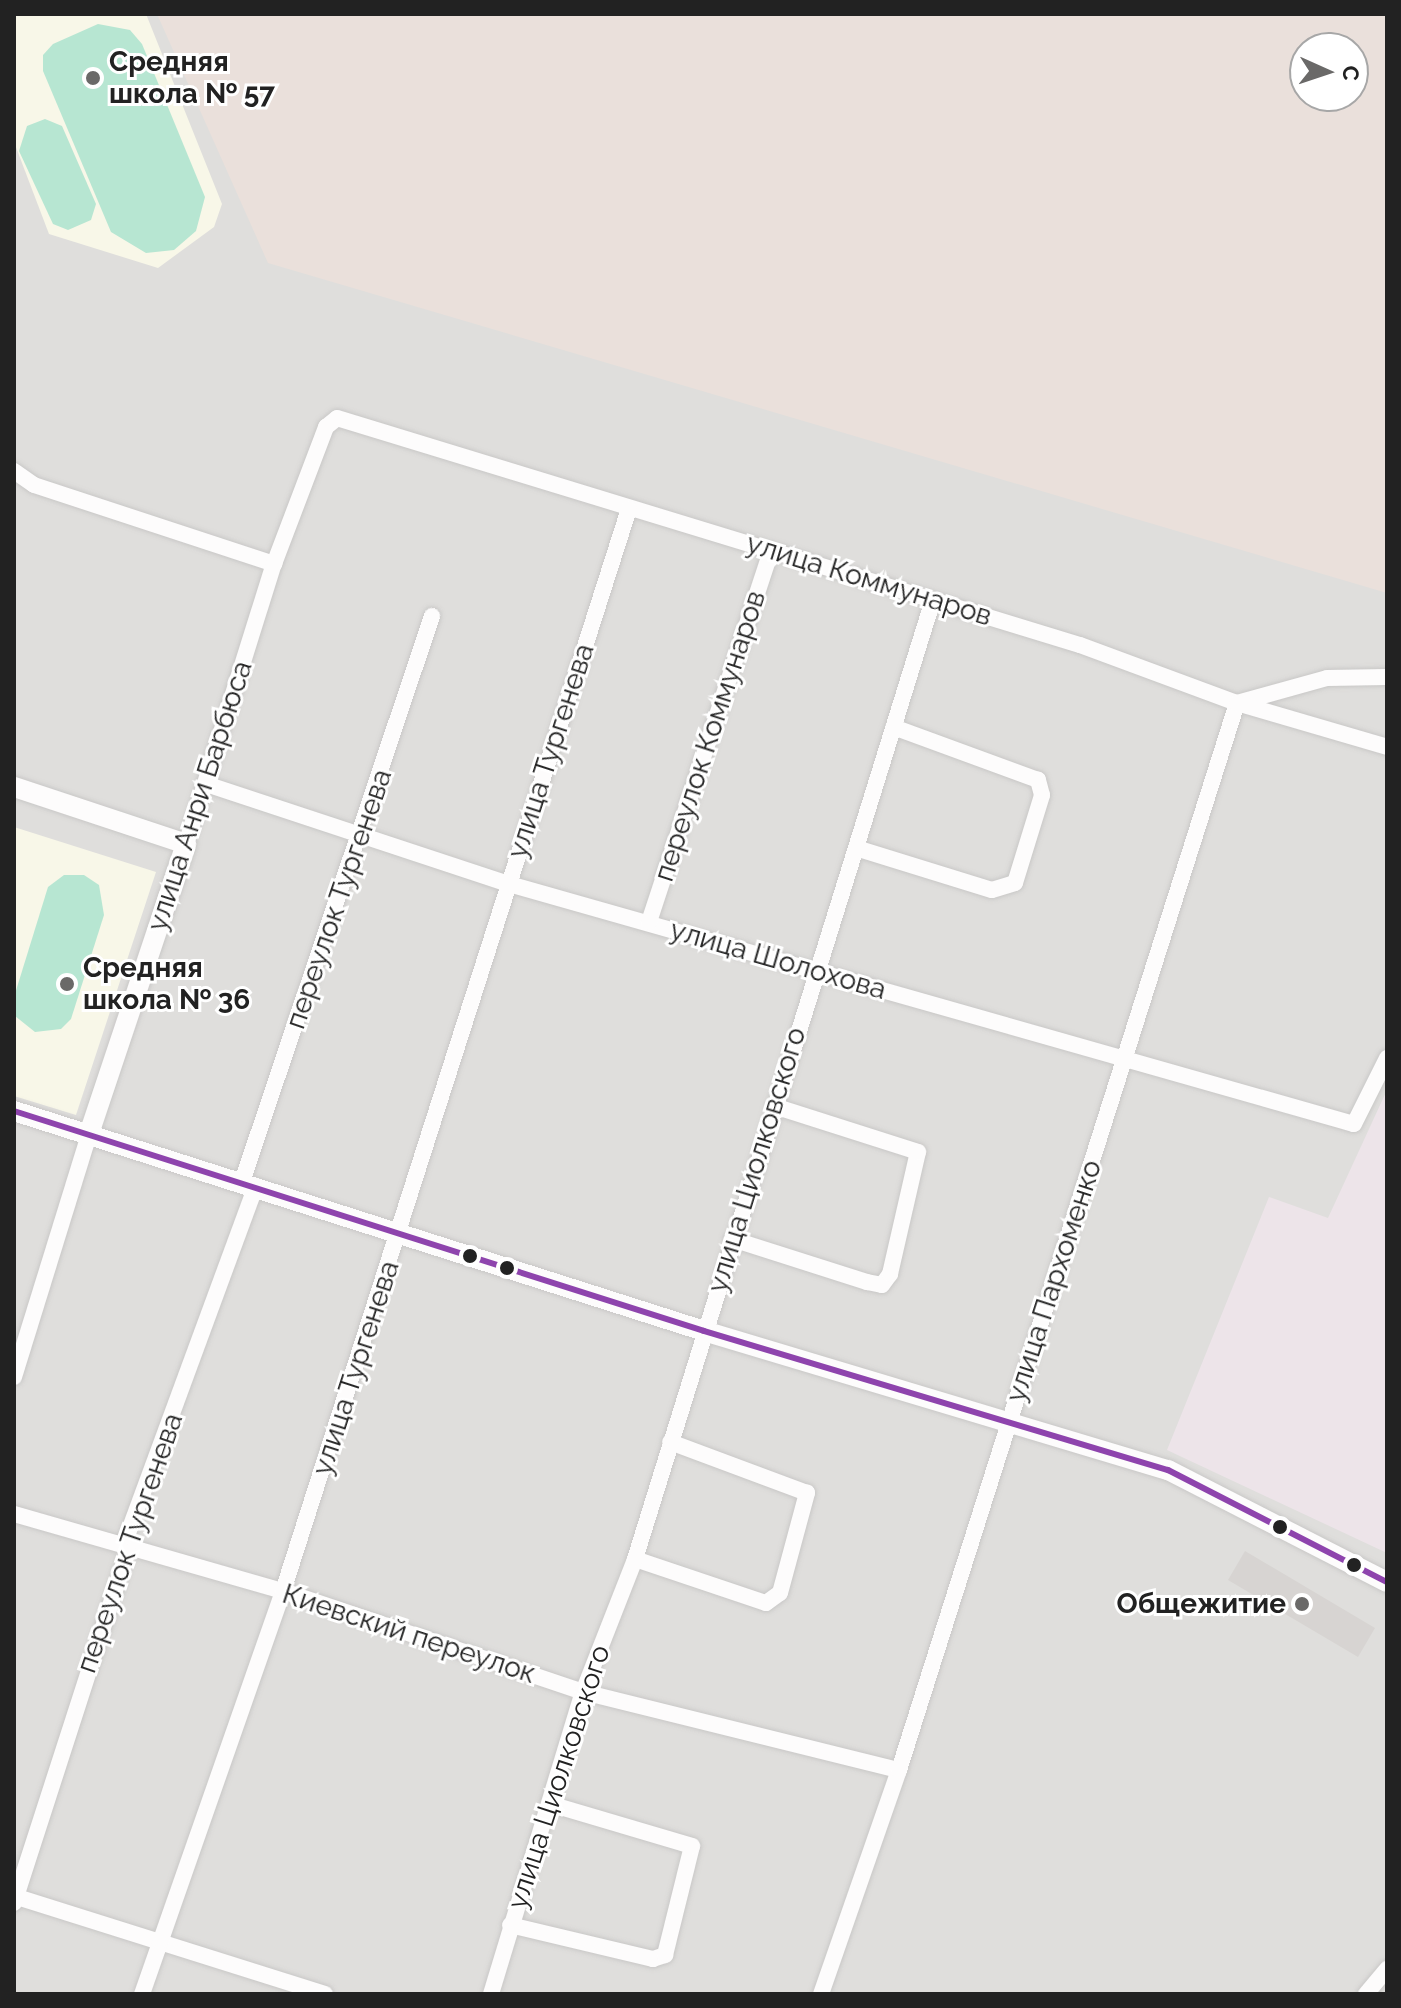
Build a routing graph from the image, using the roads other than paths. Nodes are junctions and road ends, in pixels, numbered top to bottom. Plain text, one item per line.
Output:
1 (351, 422) joint
2 (14, 471) edge
3 (629, 509) junction
4 (771, 550) junction
5 (274, 564) junction
6 (933, 600) junction
7 (432, 616) dead end
8 (1387, 677) edge
9 (1237, 703) junction
10 (893, 727) junction
11 (1387, 747) edge
12 (206, 784) junction
13 (14, 787) edge
14 (363, 836) junction
15 (186, 844) junction
16 (856, 848) junction
17 (509, 884) junction
18 (649, 922) junction
19 (816, 971) junction
20 (1387, 1058) edge
21 (1126, 1060) junction
22 (774, 1106) junction
23 (14, 1111) edge
24 (89, 1134) junction
25 (249, 1184) junction
26 (401, 1231) junction
27 (732, 1239) junction
28 (704, 1331) junction
29 (14, 1377) edge
30 (1007, 1425) junction
31 (670, 1442) junction
32 (14, 1514) edge
33 (128, 1550) junction
34 (635, 1559) junction
35 (1387, 1582) edge
36 (283, 1591) junction
37 (583, 1692) junction
38 (899, 1770) junction
39 (554, 1805) junction
40 (15, 1899) edge
41 (510, 1925) junction
42 (157, 1944) junction
43 (1387, 1969) edge
44 (142, 1994) edge
45 (325, 1994) edge
46 (491, 1994) edge
47 (821, 1994) edge
48 (1366, 1994) edge

1 - 3 street, улица Коммунаров
1 - 5 street, улица Анри Барбюса
2 - 5 street
3 - 4 street, улица Коммунаров
3 - 17 street, улица Тургенева
4 - 6 street, улица Коммунаров
4 - 18 street, переулок Коммунаров
5 - 12 street, улица Анри Барбюса
6 - 9 street, улица Коммунаров
6 - 10 street, улица Циолковского
7 - 14 street, переулок Тургенева
8 - 9 street
9 - 11 street, улица Коммунаров
9 - 21 street, улица Пархоменко
10 - 16 street, улица Циолковского
10 - 16 street
12 - 14 street, улица Шолохова
12 - 15 street, улица Анри Барбюса
13 - 15 street
14 - 17 street, улица Шолохова
14 - 25 street, переулок Тургенева
15 - 24 street, улица Анри Барбюса
16 - 19 street, улица Циолковского
17 - 18 street, улица Шолохова
17 - 26 street, улица Тургенева
18 - 19 street, улица Шолохова
19 - 21 street, улица Шолохова
19 - 22 street, улица Циолковского
20 - 21 street, улица Шолохова
21 - 30 street, улица Пархоменко
22 - 27 street, улица Циолковского
22 - 27 street
23 - 24 street
24 - 25 street
24 - 29 street, улица Анри Барбюса
25 - 26 street
25 - 33 street, переулок Тургенева
26 - 28 street
26 - 36 street, улица Тургенева
27 - 28 street, улица Циолковского
28 - 30 street
28 - 31 street, улица Циолковского
30 - 35 street
30 - 38 street, улица Пархоменко
31 - 34 street, улица Циолковского
31 - 34 street
32 - 33 street, Киевский переулок
33 - 36 street, Киевский переулок
33 - 40 street, переулок Тургенева
34 - 37 street, улица Циолковского
36 - 37 street, Киевский переулок
36 - 42 street, улица Тургенева
37 - 38 street, Киевский переулок
37 - 39 street, улица Циолковского
38 - 47 street, улица Пархоменко
39 - 41 street, улица Циолковского
39 - 41 street
40 - 42 street
41 - 46 street, улица Циолковского
42 - 44 street, улица Тургенева
42 - 45 street
43 - 48 street

